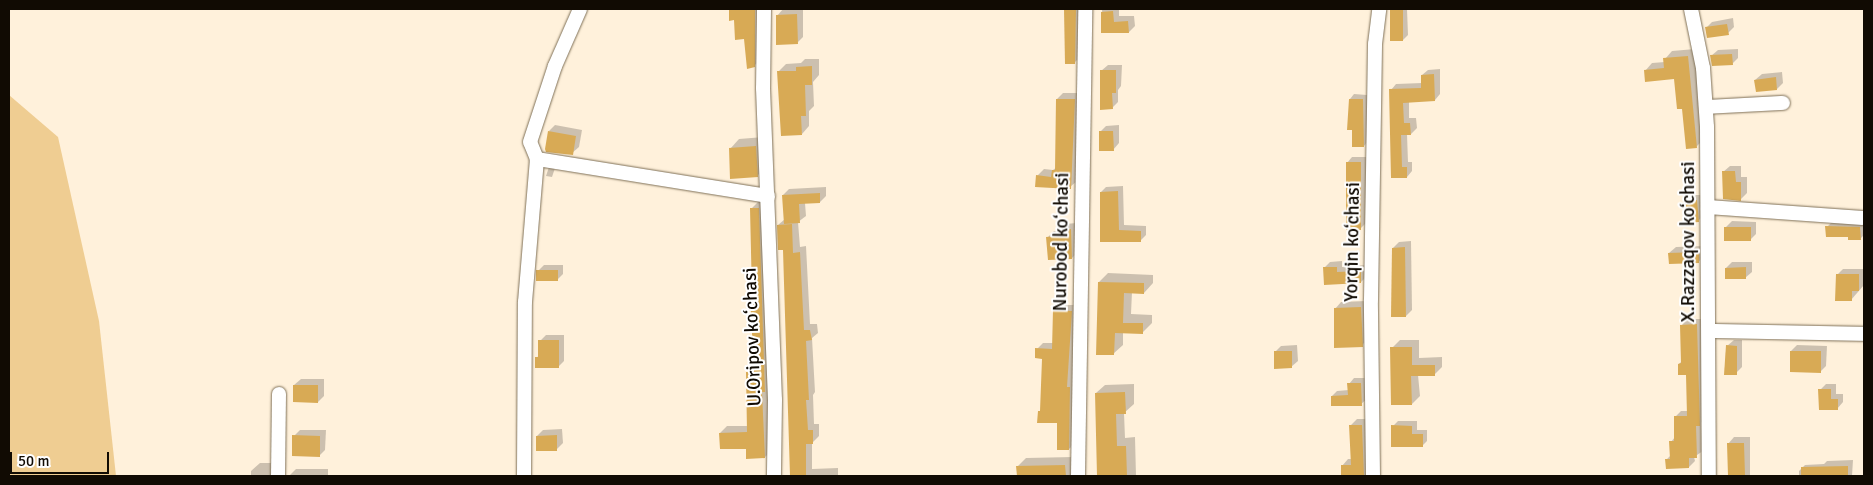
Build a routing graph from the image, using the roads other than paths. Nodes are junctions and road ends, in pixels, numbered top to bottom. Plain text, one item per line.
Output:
1 (580, 9) edge
2 (764, 9) edge
3 (1084, 9) edge
4 (1379, 9) edge
5 (1691, 9) edge
6 (1784, 103) dead end
7 (1706, 107) junction
8 (537, 159) junction
9 (768, 196) junction
10 (1708, 207) junction
11 (1863, 218) dead end
12 (1709, 331) junction
13 (1864, 334) edge
14 (279, 394) dead end
15 (278, 476) edge
16 (524, 476) edge
17 (774, 476) edge
18 (1078, 476) edge
19 (1373, 476) edge
20 (1710, 476) edge

1 - 8 street
2 - 9 street, U.Oripov koʻchasi
3 - 18 street, Nurobod koʻchasi
4 - 19 street, Yorqin koʻchasi
5 - 7 street, X.Razzaqov koʻchasi
6 - 7 street
7 - 10 street, X.Razzaqov koʻchasi
8 - 9 street
8 - 16 street
9 - 17 street, U.Oripov koʻchasi
10 - 11 street
10 - 12 street, X.Razzaqov koʻchasi
12 - 13 street
12 - 20 street, X.Razzaqov koʻchasi
14 - 15 street

